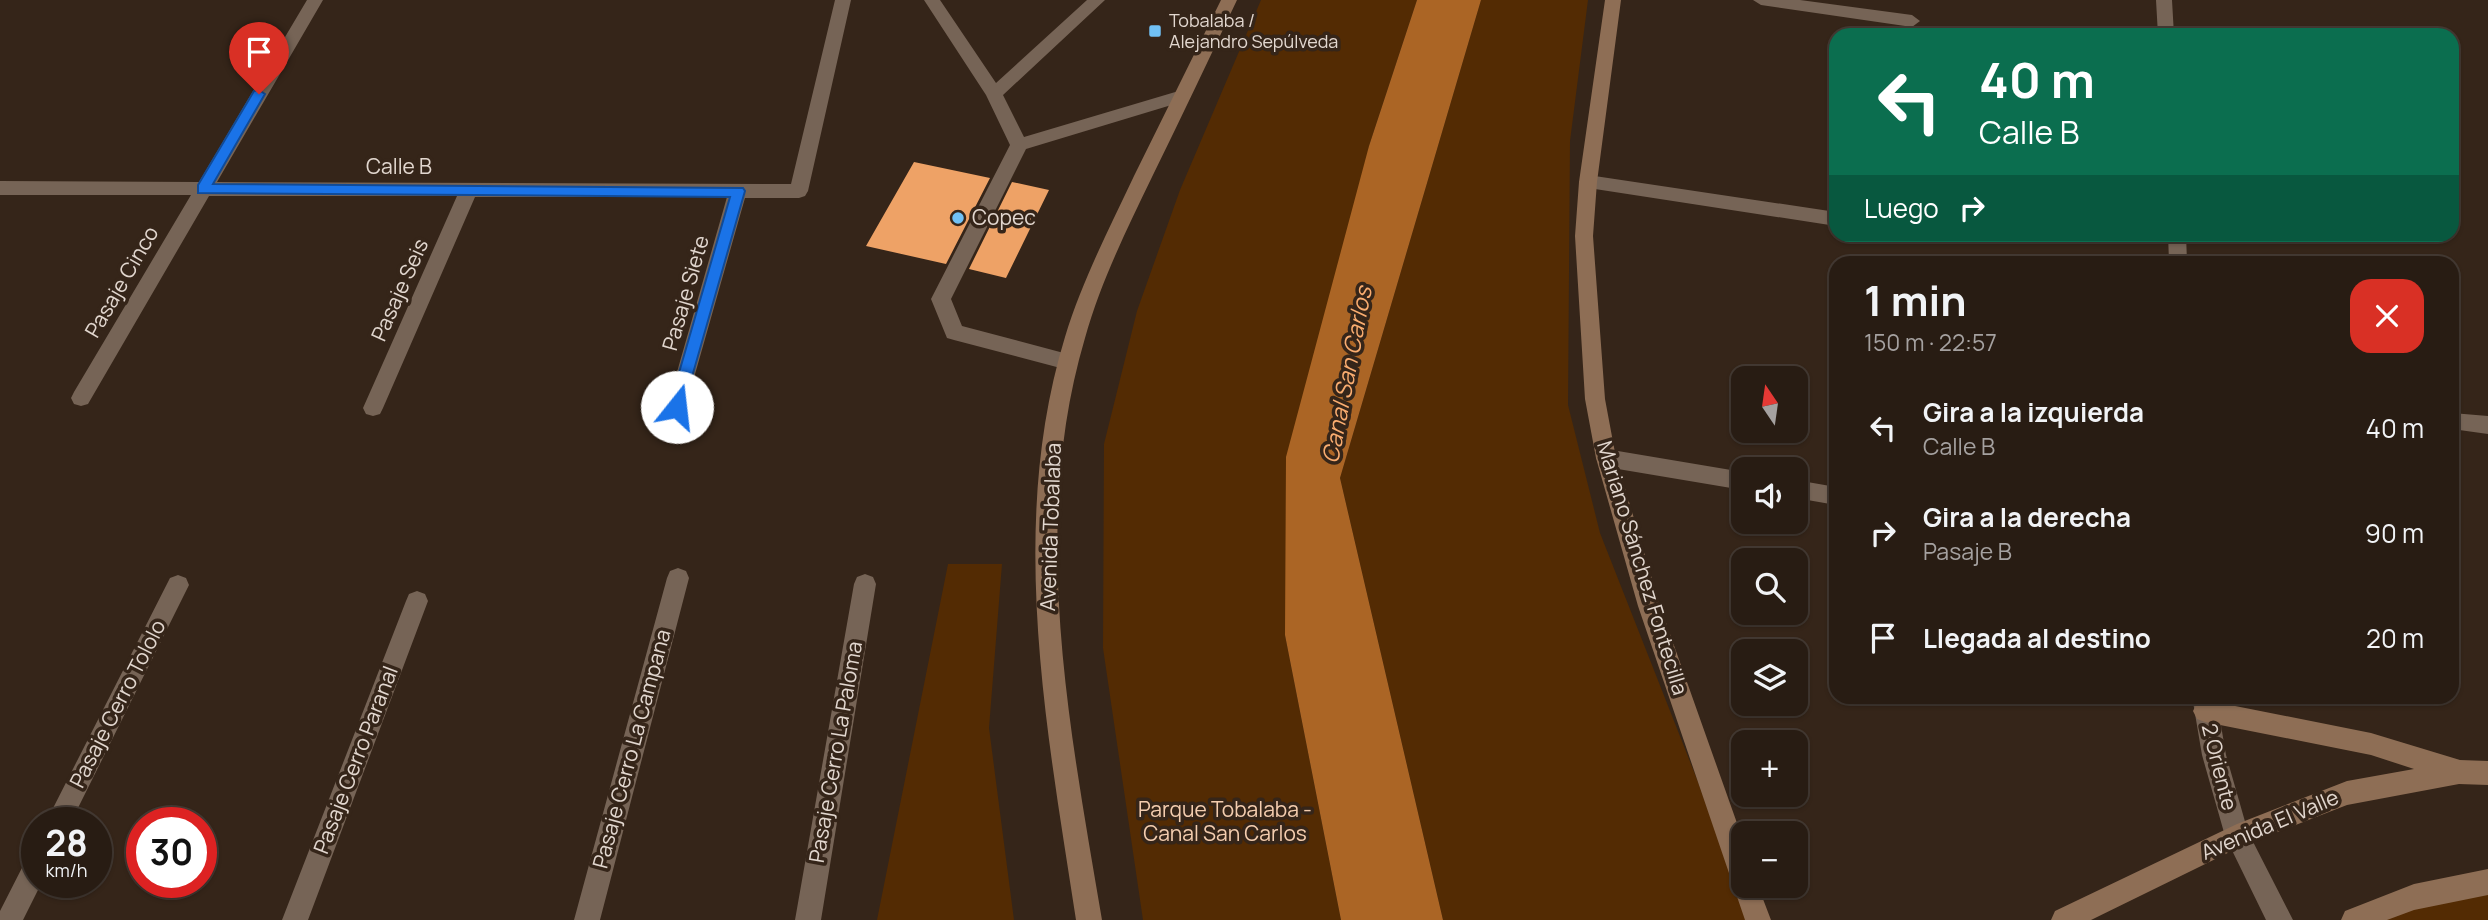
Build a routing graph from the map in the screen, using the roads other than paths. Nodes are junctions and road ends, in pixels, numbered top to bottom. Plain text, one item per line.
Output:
1 (315, 0) edge
2 (843, 0) edge
3 (932, 0) edge
4 (1097, 0) edge
5 (1229, 0) edge
6 (1613, 0) edge
7 (1761, 0) edge
8 (2164, 0) edge
9 (1913, 21) dead end
10 (2166, 28) edge
11 (994, 94) junction
12 (1182, 96) junction
13 (1019, 145) junction
14 (1588, 182) junction
15 (0, 188) edge
16 (203, 189) junction
17 (469, 190) junction
18 (738, 191) junction
19 (1829, 218) edge
20 (1068, 362) junction
21 (81, 398) dead end
22 (677, 407) dead end
23 (373, 408) dead end
24 (2459, 422) edge
25 (2488, 425) edge
26 (1606, 458) junction
27 (1731, 479) edge
28 (1808, 491) edge
29 (1829, 495) edge
30 (678, 578) dead end
31 (865, 584) dead end
32 (178, 585) dead end
33 (417, 601) dead end
34 (2204, 704) edge
35 (2459, 772) junction
36 (2488, 773) edge
37 (66, 807) edge
38 (2237, 836) junction
39 (1731, 842) edge
40 (2488, 882) edge
41 (21, 896) edge
42 (1750, 898) edge
43 (9, 920) edge
44 (295, 920) edge
45 (587, 920) edge
46 (808, 920) edge
47 (1089, 920) edge
48 (1758, 920) edge
49 (2064, 920) edge
50 (2280, 920) edge
51 (2354, 920) edge

1 - 16 street, Pasaje Cinco
2 - 18 street, Calle B
3 - 11 street
4 - 11 street
5 - 12 street, Avenida Tobalaba
6 - 14 street, Mariano Sánchez Fontecilla
7 - 9 street
8 - 10 street
11 - 13 street
12 - 13 street
12 - 20 street, Avenida Tobalaba
13 - 20 street
14 - 19 street
14 - 26 street, Mariano Sánchez Fontecilla
15 - 16 street, Calle B
16 - 17 street, Calle B
16 - 21 street, Pasaje Cinco
17 - 18 street, Calle B
17 - 23 street, Pasaje Seis
18 - 22 street, Pasaje Siete
20 - 47 street, Avenida Tobalaba
24 - 25 street
26 - 27 street
26 - 39 street, Mariano Sánchez Fontecilla
28 - 29 street
30 - 45 street, Pasaje Cerro La Campana
31 - 46 street, Pasaje Cerro La Paloma
32 - 37 street, Pasaje Cerro Tololo
33 - 44 street, Pasaje Cerro Paranal
34 - 35 street
34 - 38 street, 2 Oriente
35 - 36 street, Avenida El Valle
35 - 38 street, Avenida El Valle
38 - 49 street, Avenida El Valle
38 - 50 street, 2 Oriente
40 - 51 street
41 - 43 street
42 - 48 street

